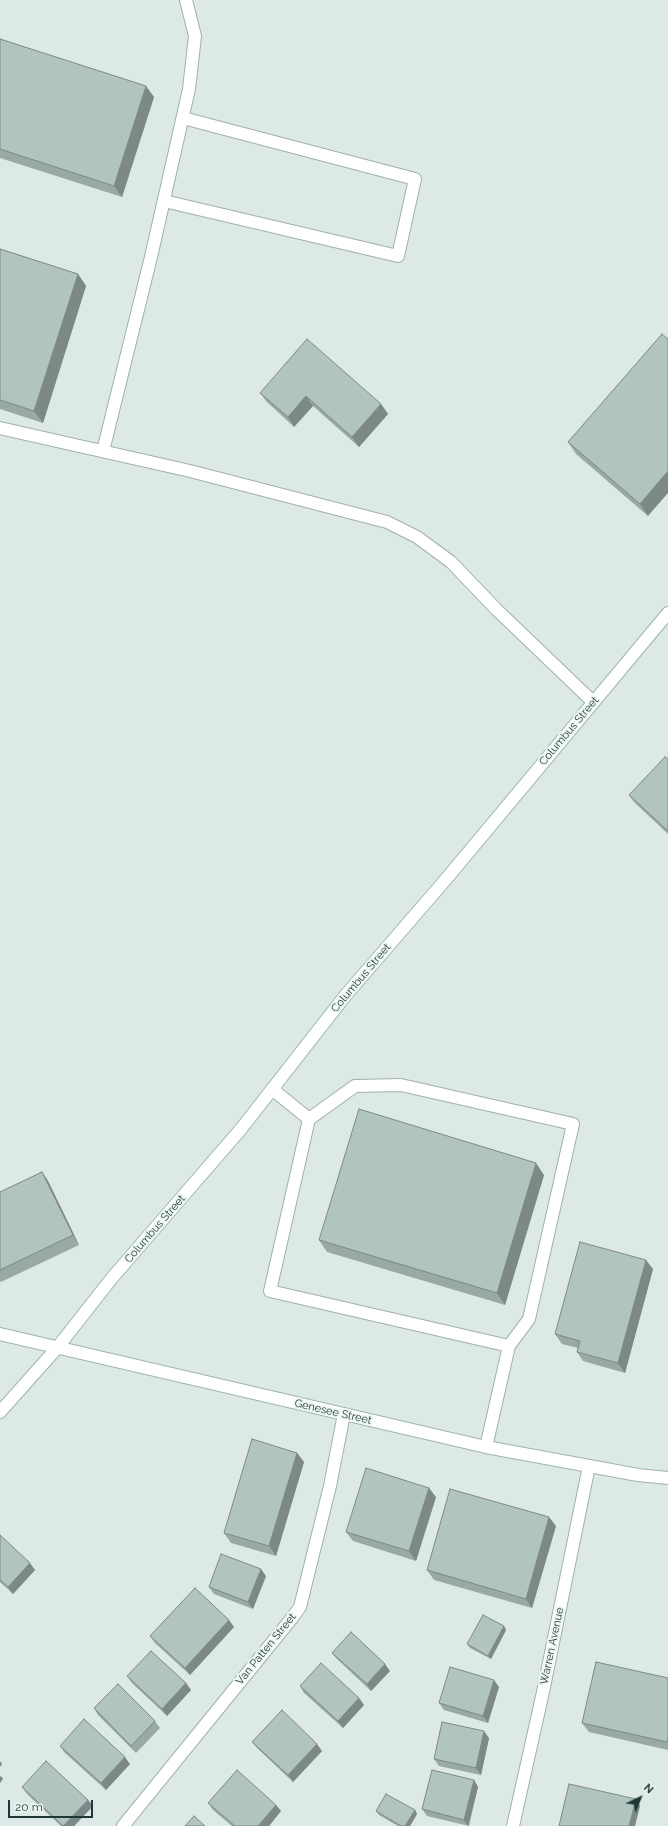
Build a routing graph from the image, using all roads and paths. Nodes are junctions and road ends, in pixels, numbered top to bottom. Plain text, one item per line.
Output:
1 (186, 0) edge
2 (182, 118) junction
3 (164, 201) junction
4 (0, 428) edge
5 (103, 451) junction
6 (668, 612) edge
7 (593, 702) junction
8 (272, 1089) junction
9 (309, 1119) junction
10 (0, 1334) edge
11 (509, 1346) junction
12 (57, 1348) junction
13 (0, 1412) edge
14 (344, 1414) junction
15 (486, 1447) junction
16 (589, 1466) junction
17 (668, 1478) edge
18 (123, 1826) edge
19 (513, 1826) edge

1 - 2 street
2 - 3 street
2 - 3 street
3 - 5 street
4 - 5 street
5 - 7 street
6 - 7 street, Columbus Street
7 - 8 street, Columbus Street
8 - 9 street
8 - 12 street, Columbus Street
9 - 11 street
9 - 11 street
10 - 12 street, Genesee Street
11 - 15 street
12 - 13 street, Columbus Street
12 - 14 street, Genesee Street
14 - 15 street, Genesee Street
14 - 18 street, Van Patten Street
15 - 16 street, Genesee Street
16 - 17 street, Genesee Street
16 - 19 street, Warren Avenue

